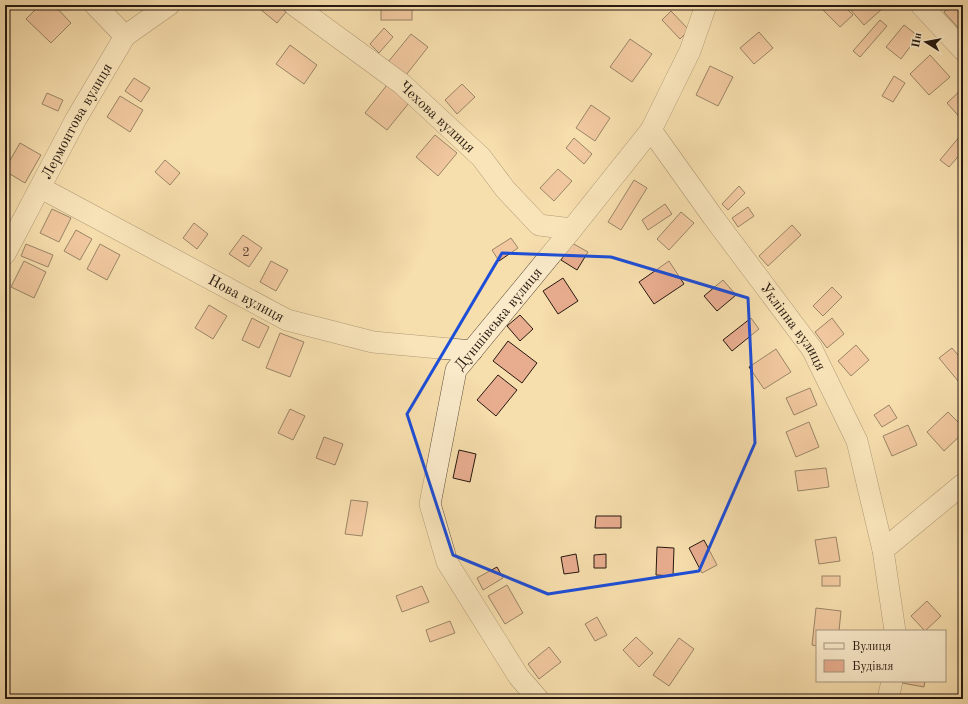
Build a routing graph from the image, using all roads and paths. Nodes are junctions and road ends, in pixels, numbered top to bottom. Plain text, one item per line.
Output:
1 (95, 5) edge
2 (169, 5) edge
3 (294, 5) edge
4 (706, 5) edge
5 (921, 5) edge
6 (125, 36) junction
7 (963, 50) edge
8 (651, 130) junction
9 (41, 188) junction
10 (572, 229) junction
11 (5, 254) edge
12 (472, 352) junction
13 (963, 484) edge
14 (882, 550) junction
15 (895, 630) edge
16 (892, 682) edge
17 (538, 699) edge
18 (888, 699) edge

1 - 6 street
2 - 6 street, Лермонтова вулиця
3 - 10 street, Чехова вулиця
4 - 8 street, Дуншівська вулиця
5 - 7 street
6 - 9 street, Лермонтова вулиця
8 - 10 street, Дуншівська вулиця
8 - 14 street, Уклінна вулиця
9 - 11 street, Лермонтова вулиця
9 - 12 street, Нова вулиця
10 - 12 street, Дуншівська вулиця
12 - 17 street, Дуншівська вулиця
13 - 14 street
14 - 15 street, Уклінна вулиця
16 - 18 street

